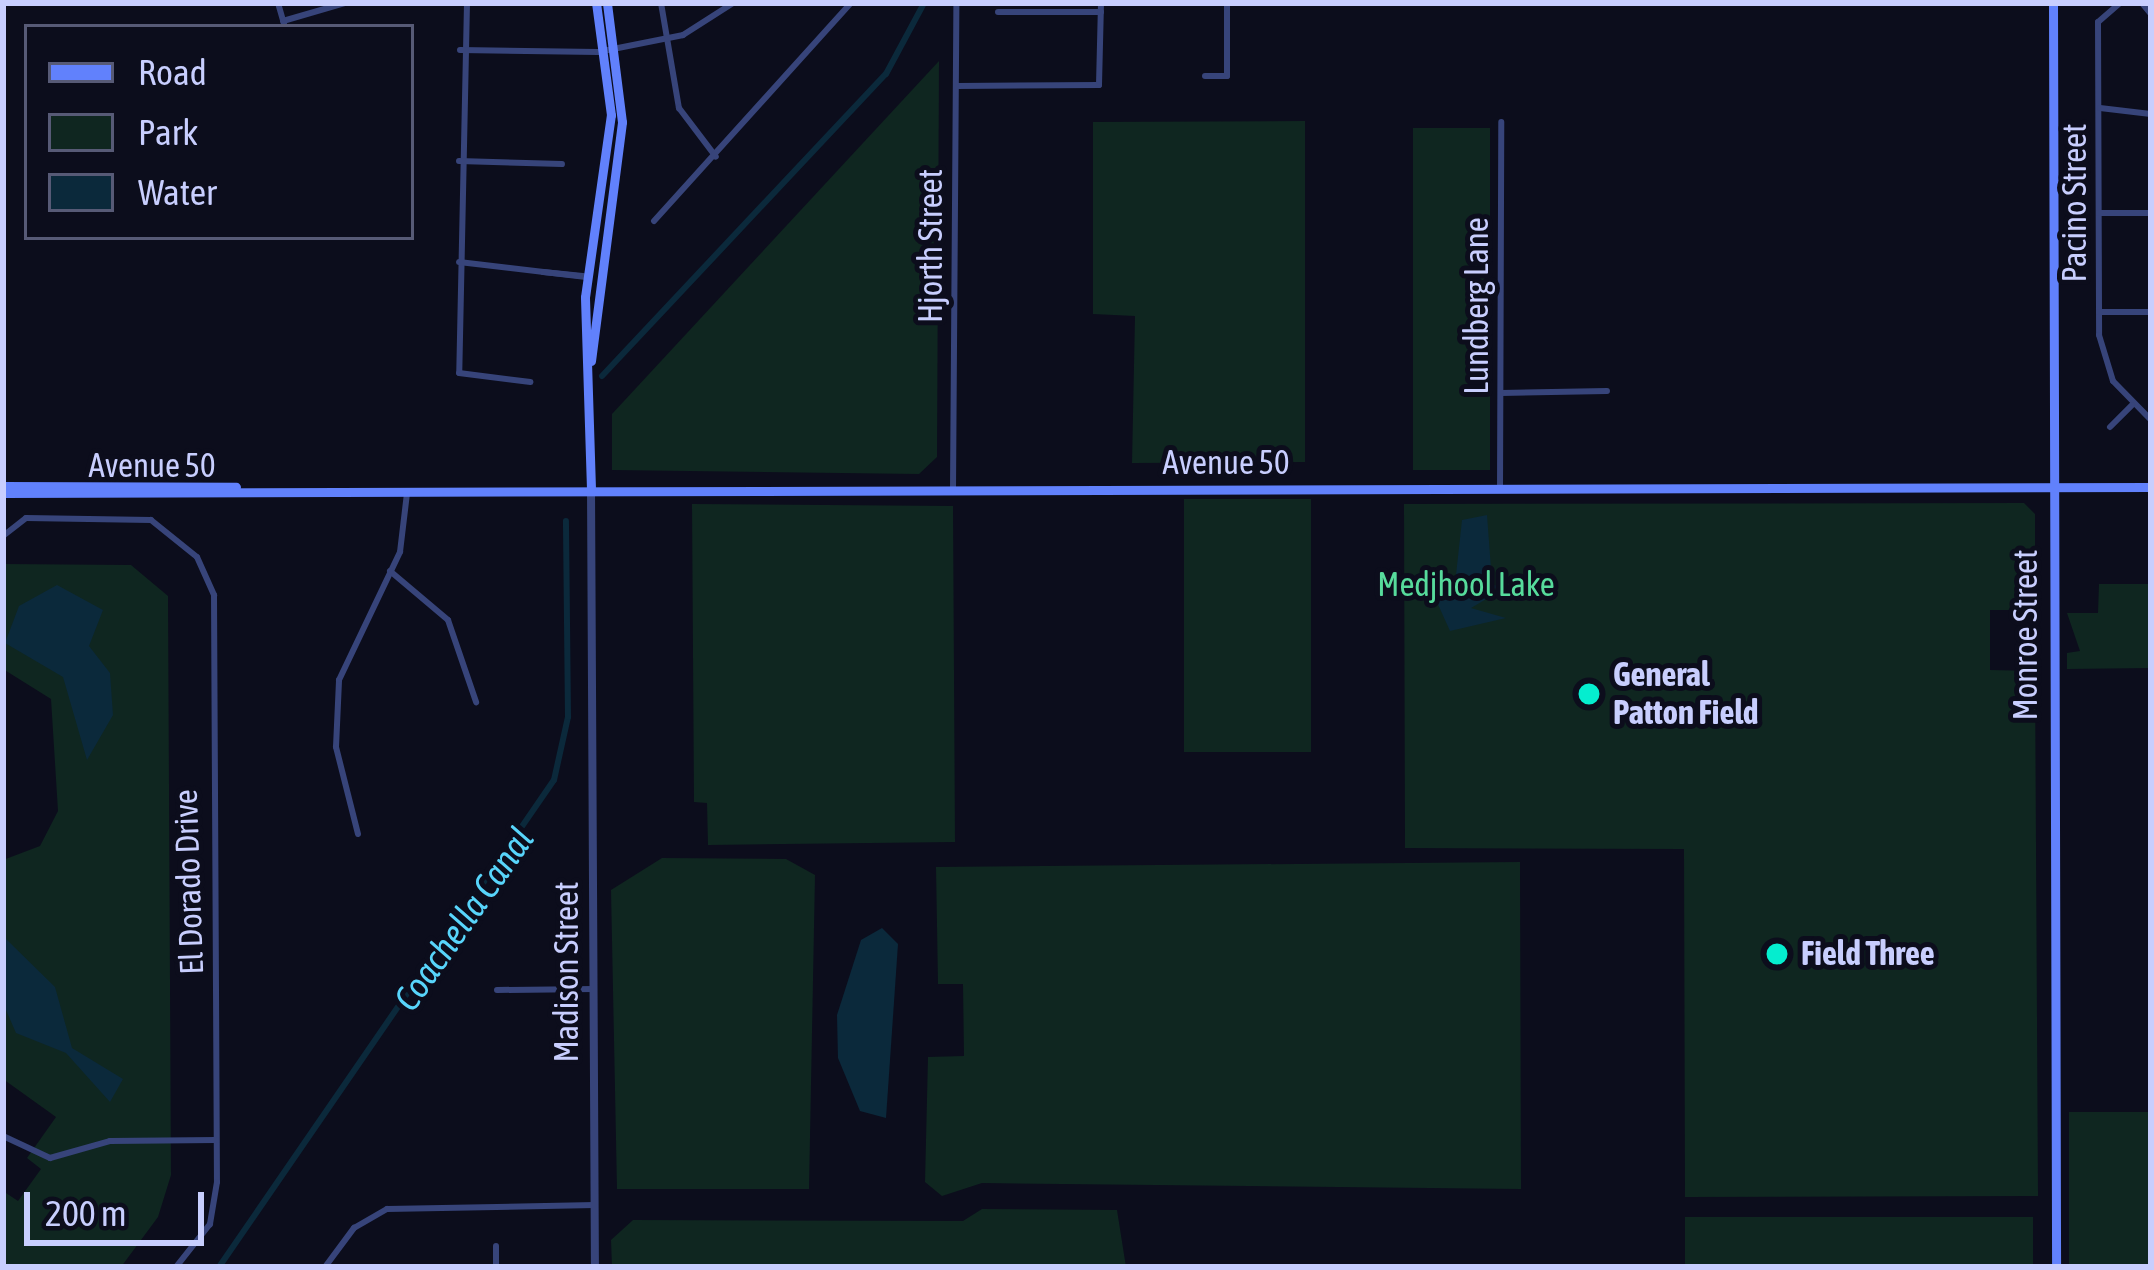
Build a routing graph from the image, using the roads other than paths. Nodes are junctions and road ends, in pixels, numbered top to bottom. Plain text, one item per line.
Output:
1 (278, 3) edge
2 (345, 3) edge
3 (467, 3) edge
4 (596, 3) edge
5 (607, 3) edge
6 (662, 3) edge
7 (733, 3) edge
8 (851, 3) edge
9 (956, 3) edge
10 (1227, 3) edge
11 (2054, 3) edge
12 (2120, 3) edge
13 (2142, 3) edge
14 (1101, 8) edge
15 (998, 12) dead end
16 (2151, 14) edge
17 (284, 24) edge
18 (668, 38) junction
19 (460, 50) junction
20 (611, 50) junction
21 (1205, 76) dead end
22 (957, 86) junction
23 (2100, 108) junction
24 (2151, 114) edge
25 (1501, 122) dead end
26 (716, 157) junction
27 (459, 160) junction
28 (562, 164) dead end
29 (2099, 213) junction
30 (2151, 213) edge
31 (654, 221) dead end
32 (459, 262) junction
33 (566, 270) junction
34 (543, 272) junction
35 (585, 277) junction
36 (565, 281) junction
37 (2099, 312) junction
38 (2151, 312) edge
39 (530, 382) dead end
40 (587, 390) junction
41 (1607, 391) dead end
42 (1501, 393) junction
43 (2132, 405) junction
44 (2151, 420) edge
45 (2110, 427) dead end
46 (2151, 487) edge
47 (2053, 488) junction
48 (407, 489) junction
49 (3, 490) edge
50 (591, 490) junction
51 (953, 490) junction
52 (1500, 490) junction
53 (3, 536) edge
54 (390, 571) junction
55 (476, 702) dead end
56 (3, 717) edge
57 (3, 812) edge
58 (358, 834) dead end
59 (594, 989) junction
60 (497, 990) dead end
61 (3, 1136) edge
62 (216, 1140) junction
63 (595, 1205) junction
64 (496, 1246) dead end
65 (176, 1267) edge
66 (325, 1267) edge
67 (496, 1267) edge
68 (595, 1267) edge
69 (2056, 1267) edge

1 - 17 street
2 - 17 street
3 - 19 street
4 - 20 main road, Madison Street
5 - 20 main road, Madison Street
6 - 18 street
7 - 18 street
8 - 26 street
9 - 22 street, Hjorth Street
10 - 21 street
11 - 47 main road, Monroe Street
12 - 23 street, Pacino Street
13 - 16 street
14 - 15 street
14 - 22 street
18 - 20 street
18 - 26 street
19 - 20 street
19 - 27 street
20 - 35 main road, Madison Street
20 - 40 main road, Madison Street
22 - 51 street, Hjorth Street
23 - 24 street
23 - 29 street, Pacino Street
25 - 42 street, Lundberg Lane
26 - 31 street
27 - 28 street
27 - 32 street
29 - 30 street
29 - 37 street, Pacino Street
32 - 34 street
32 - 39 street
33 - 34 street
33 - 35 street
33 - 36 street
34 - 36 street
35 - 36 street
35 - 40 main road, Madison Street
37 - 38 street
37 - 43 street, Pacino Street
40 - 50 main road, Madison Street
41 - 42 street
42 - 52 street, Lundberg Lane
43 - 44 street
43 - 45 street
46 - 47 main road, Avenue 50
47 - 52 main road, Avenue 50
47 - 69 main road, Monroe Street
48 - 49 main road, Avenue 50
48 - 50 main road, Avenue 50
48 - 54 street
50 - 51 main road, Avenue 50
50 - 59 street, Madison Street
51 - 52 main road, Avenue 50
53 - 62 street, El Dorado Drive
54 - 55 street
54 - 58 street
56 - 57 street
59 - 60 street
59 - 63 street, Madison Street
61 - 62 street
62 - 65 street, El Dorado Drive
63 - 66 street
63 - 68 street, Madison Street
64 - 67 street

